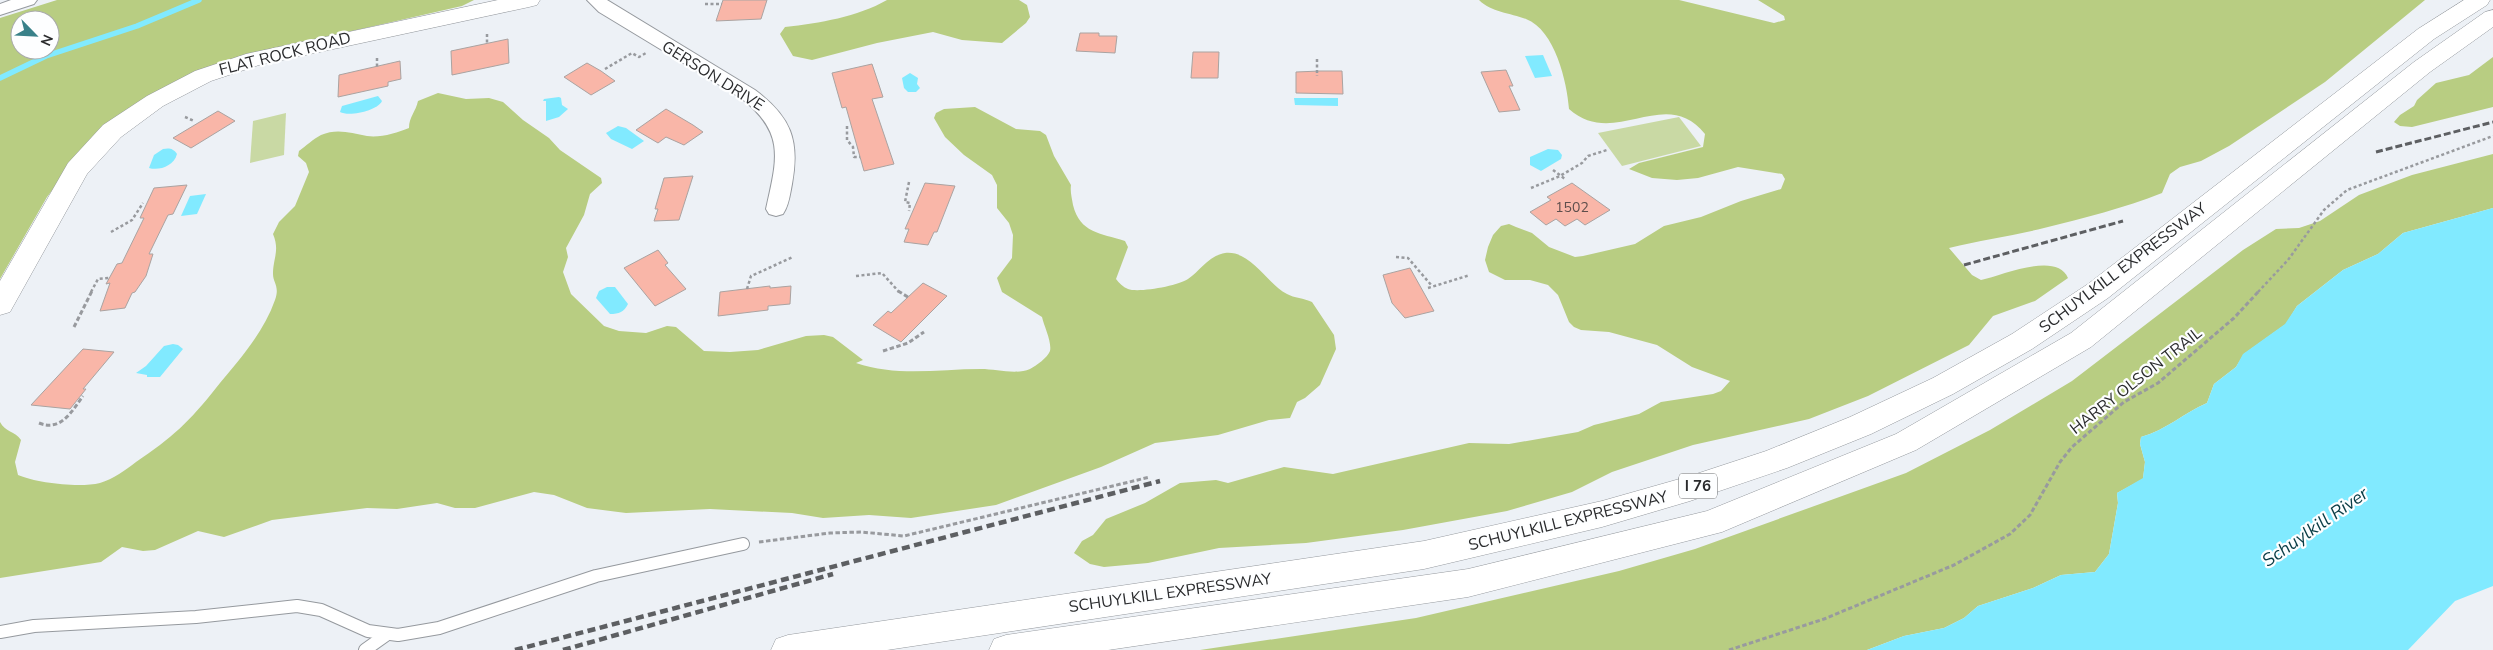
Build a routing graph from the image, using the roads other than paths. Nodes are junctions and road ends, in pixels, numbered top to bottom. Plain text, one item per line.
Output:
1 (28, 0) edge
2 (529, 0) edge
3 (596, 0) edge
4 (2479, 0) edge
5 (0, 10) edge
6 (2493, 17) edge
7 (776, 209) dead end
8 (0, 305) edge
9 (743, 544) road end
10 (0, 632) edge
11 (386, 635) junction
12 (365, 650) edge
13 (788, 650) edge
14 (1006, 650) edge

1 - 5 street
2 - 8 main road, FLAT ROCK ROAD
3 - 7 street, GERSON DRIVE
4 - 13 main road, SCHUYLKILL EXPRESSWAY / I 76
6 - 14 main road, SCHUYLKILL EXPRESSWAY / I 76
9 - 11 lane
10 - 11 lane
11 - 12 lane

